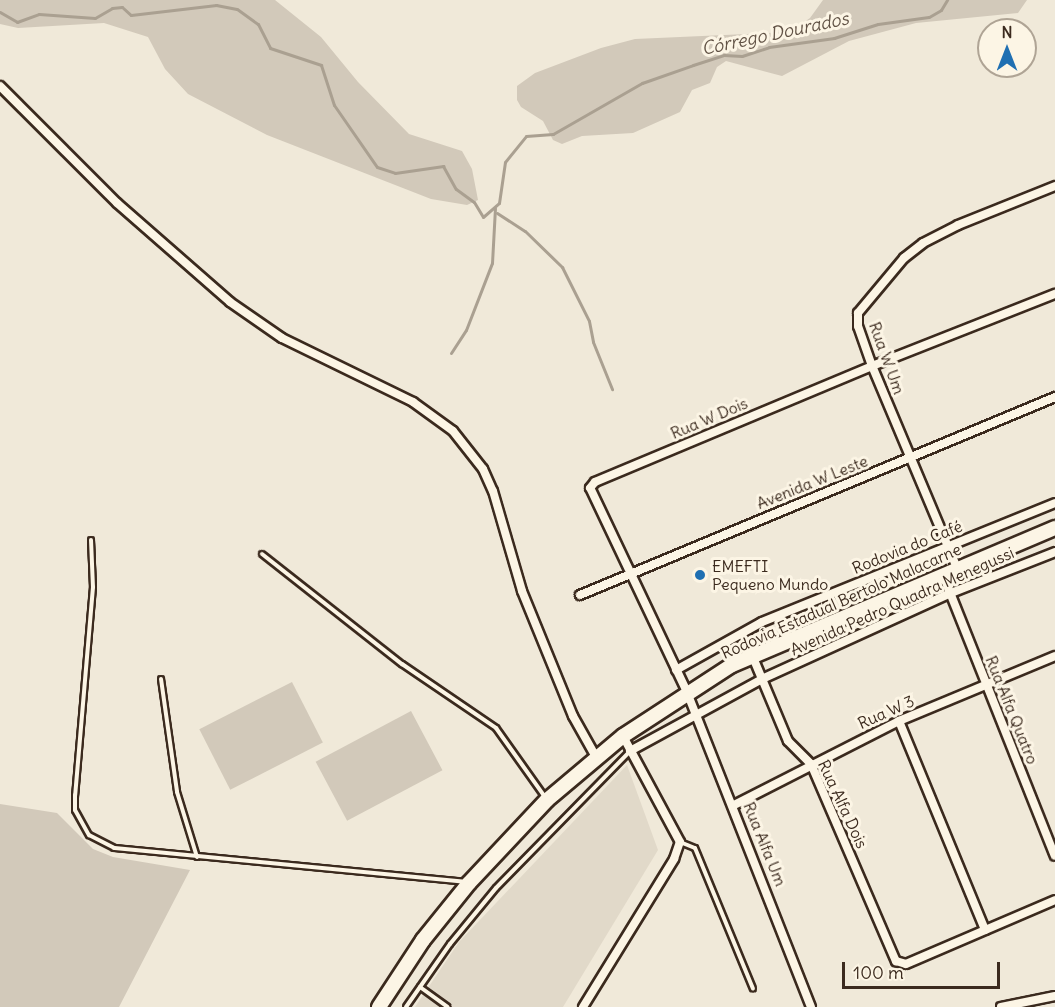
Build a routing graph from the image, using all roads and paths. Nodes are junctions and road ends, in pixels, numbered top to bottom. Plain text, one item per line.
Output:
1 (0, 86) edge
2 (1055, 186) edge
3 (1055, 294) edge
4 (872, 366) junction
5 (1055, 397) edge
6 (910, 458) junction
7 (1055, 503) edge
8 (1055, 528) edge
9 (92, 540) dead end
10 (948, 547) junction
11 (1055, 552) edge
12 (262, 554) dead end
13 (957, 568) junction
14 (629, 572) junction
15 (944, 575) junction
16 (951, 593) junction
17 (580, 595) dead end
18 (752, 656) junction
19 (1055, 656) edge
20 (676, 670) junction
21 (161, 679) dead end
22 (762, 679) junction
23 (986, 685) junction
24 (688, 694) junction
25 (697, 716) junction
26 (899, 721) junction
27 (623, 736) junction
28 (630, 751) junction
29 (596, 757) junction
30 (811, 764) junction
31 (547, 800) junction
32 (734, 805) junction
33 (680, 842) junction
34 (1055, 856) edge
35 (197, 857) junction
36 (469, 883) junction
37 (1055, 900) edge
38 (984, 930) junction
39 (420, 987) junction
40 (753, 989) dead end
41 (1055, 996) edge
42 (379, 1007) edge
43 (406, 1007) edge
44 (448, 1007) edge
45 (583, 1007) edge
46 (811, 1007) edge
47 (1001, 1007) edge

1 - 29 street
2 - 4 street, Rua W Um
3 - 4 street, Rua W Dois
4 - 6 street, Rua W Um
4 - 14 street, Rua W Dois
5 - 6 street, Avenida W Leste
6 - 10 street, Rua W Um
6 - 14 street, Avenida W Leste
7 - 10 street, Rodovia do Café
8 - 13 main road, Rodovia Estadual Bertolo Malacarne
9 - 35 lane
10 - 13 street, Rua W Um
10 - 20 street, Rodovia do Café
11 - 16 street, Avenida Pedro Quadra Menegussi
12 - 31 lane
13 - 15 main road, Rodovia Estadual Bertolo Malacarne
14 - 17 street, Avenida W Leste
14 - 20 street, Rua W Dois
15 - 16 street, Rua Alfa Quatro
15 - 18 main road, Rodovia Estadual Bertolo Malacarne
16 - 22 street, Avenida Pedro Quadra Menegussi
16 - 23 street, Rua Alfa Quatro
18 - 22 street, Rua Alfa Dois
18 - 24 main road, Rodovia Estadual Bertolo Malacarne
19 - 23 street, Rua W 3
20 - 24 street, Rua W Dois
21 - 35 lane
22 - 25 street, Avenida Pedro Quadra Menegussi
22 - 30 street, Rua Alfa Dois
23 - 26 street, Rua W 3
23 - 34 street, Rua Alfa Quatro
24 - 25 street, Rua Alfa Um
24 - 27 main road, Rodovia Estadual Bertolo Malacarne
25 - 28 street, Avenida Pedro Quadra Menegussi
25 - 32 street, Rua Alfa Um
26 - 30 street, Rua W 3
26 - 38 street
27 - 28 street
27 - 29 main road, Rodovia Estadual Bertolo Malacarne
28 - 33 street
28 - 39 lane
29 - 31 main road, Rodovia Estadual Bertolo Malacarne
30 - 32 street, Rua W 3
30 - 38 street, Rua Alfa Dois
31 - 36 main road, Rodovia Estadual Bertolo Malacarne
32 - 46 street, Rua Alfa Um
33 - 40 lane
33 - 45 street
35 - 36 lane
36 - 42 main road, Rodovia Estadual Bertolo Malacarne
37 - 38 street
39 - 43 lane
39 - 44 lane
41 - 47 street

